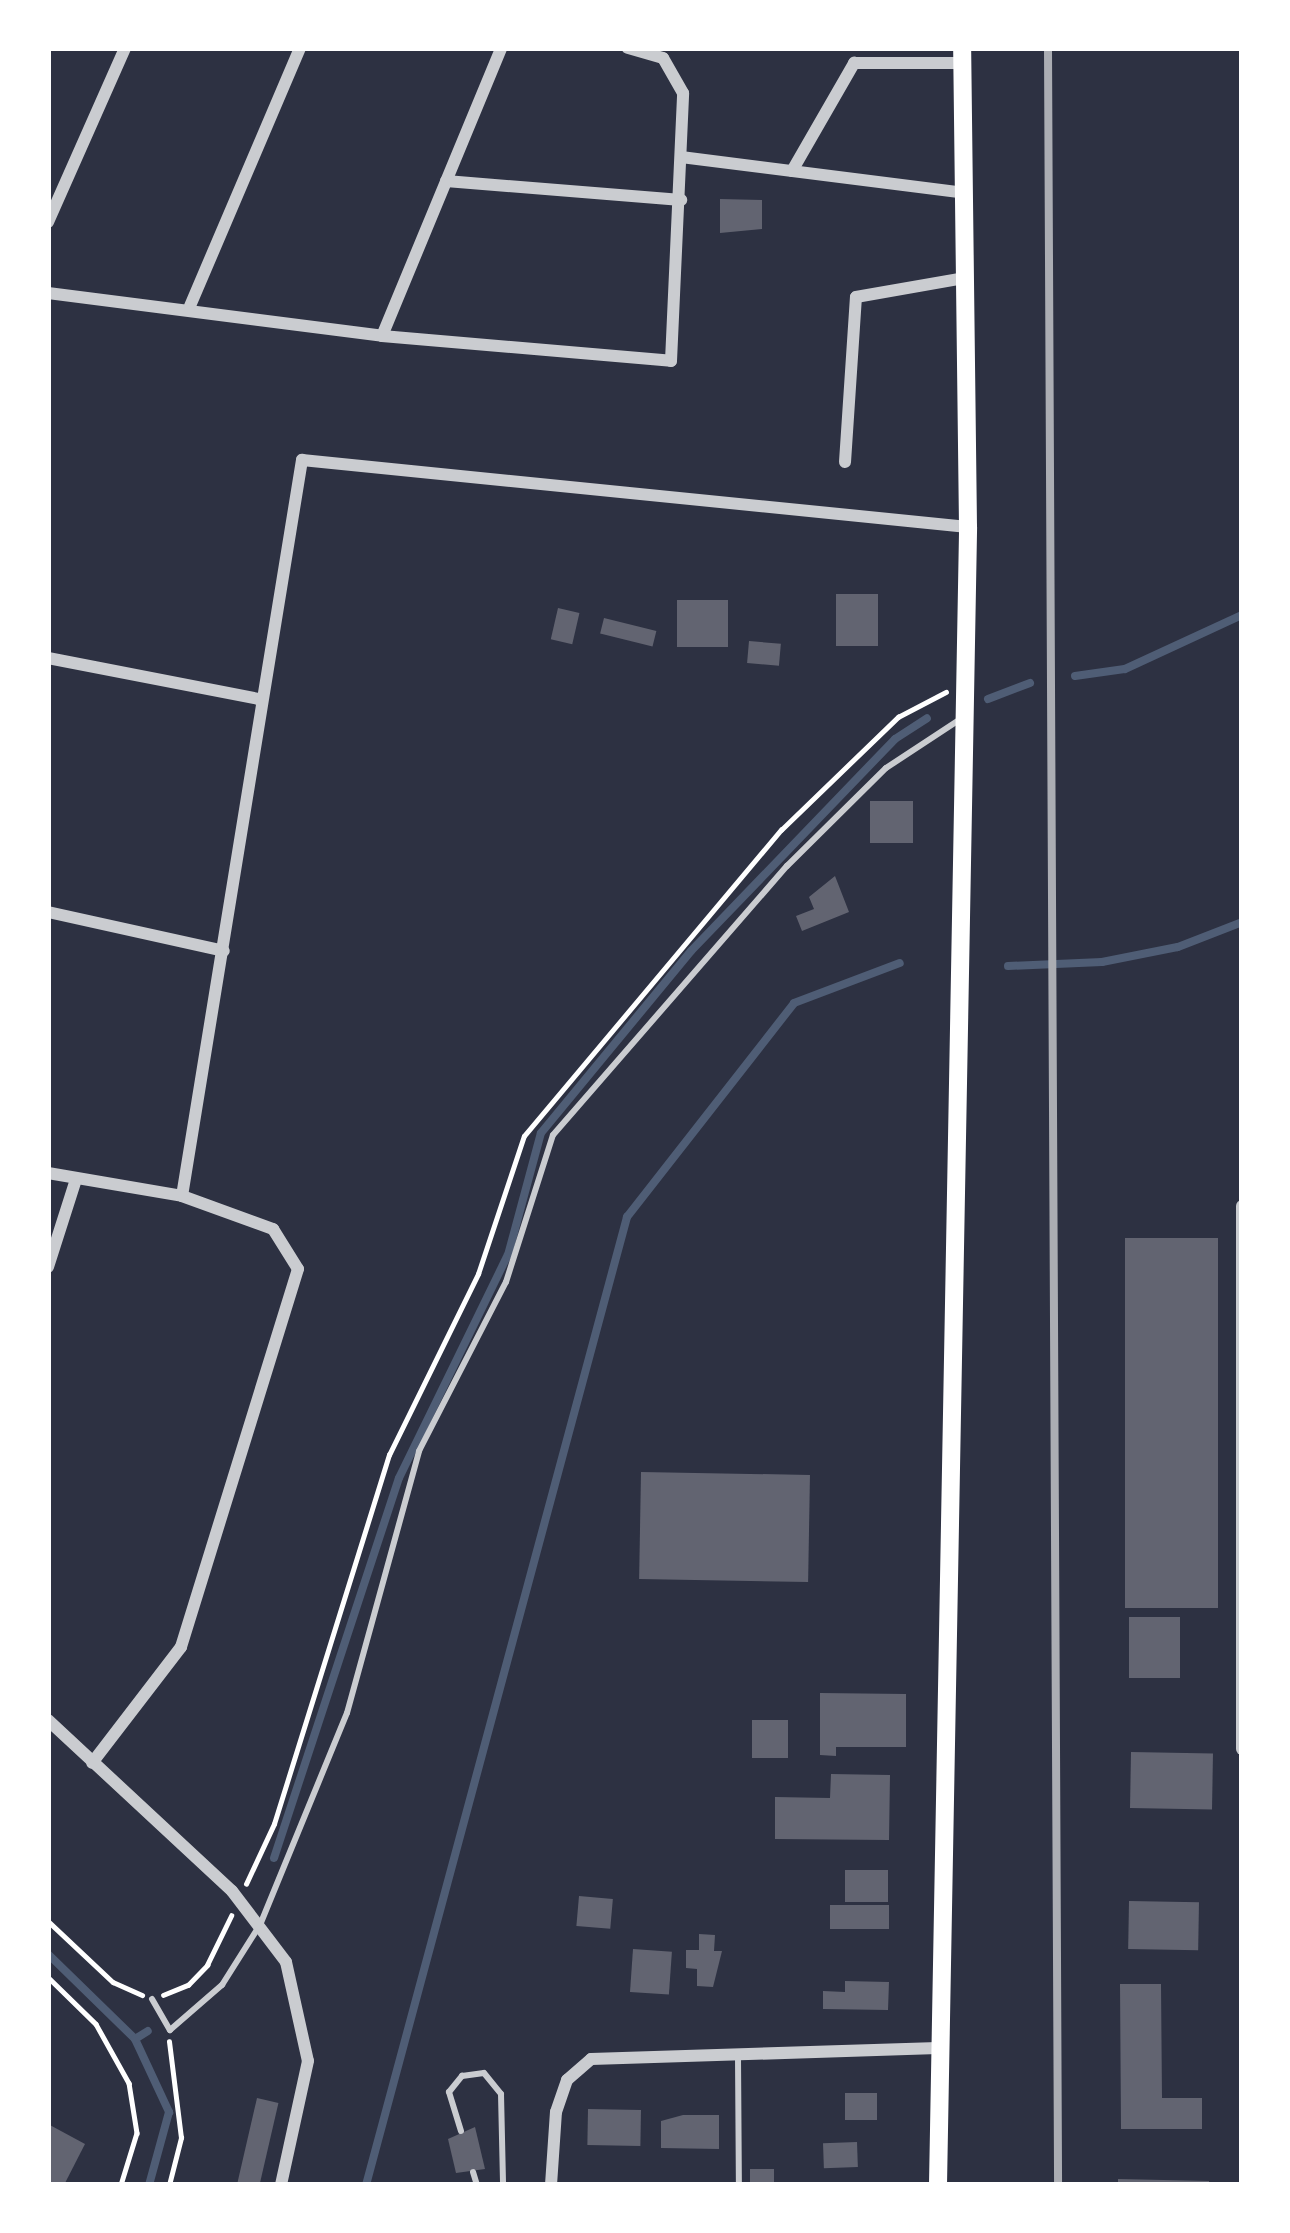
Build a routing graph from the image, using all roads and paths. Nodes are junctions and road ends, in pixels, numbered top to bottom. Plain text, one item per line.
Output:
1 (125, 48) edge
2 (300, 48) edge
3 (501, 48) edge
4 (627, 48) edge
5 (962, 56) edge
6 (681, 158) junction
7 (792, 171) junction
8 (446, 181) junction
9 (959, 192) junction
10 (680, 200) junction
11 (48, 222) edge
12 (959, 279) junction
13 (48, 293) edge
14 (190, 306) junction
15 (382, 336) junction
16 (845, 462) dead end
17 (968, 526) junction
18 (48, 658) edge
19 (259, 699) junction
20 (964, 717) junction
21 (48, 912) edge
22 (224, 951) junction
23 (48, 1173) edge
24 (76, 1179) junction
25 (182, 1196) junction
26 (1241, 1206) edge
27 (48, 1267) edge
28 (1242, 1431) edge
29 (1242, 1655) edge
30 (48, 1720) edge
31 (1242, 1749) edge
32 (92, 1762) junction
33 (260, 1925) junction
34 (48, 1977) edge
35 (152, 1999) dead end
36 (170, 2030) junction
37 (938, 2048) junction
38 (738, 2050) junction
39 (461, 2131) dead end
40 (473, 2172) dead end
41 (122, 2185) edge
42 (169, 2185) edge
43 (281, 2185) edge
44 (477, 2185) edge
45 (503, 2185) edge
46 (551, 2185) edge
47 (739, 2185) edge
48 (938, 2185) edge

1 - 11 street
2 - 14 street
3 - 8 street
4 - 6 street
5 - 7 street
5 - 9 main road
6 - 7 street
6 - 10 street
7 - 9 street
8 - 10 street
8 - 15 street
9 - 12 main road
10 - 15 street
12 - 16 street
12 - 17 main road
13 - 14 street
14 - 15 street
17 - 19 street
17 - 20 main road
18 - 19 street
19 - 22 street
20 - 33 lane
20 - 37 main road
21 - 22 street
22 - 25 street
23 - 24 street
24 - 25 street
24 - 27 street
25 - 32 street
26 - 28 street
28 - 29 street
29 - 31 street
30 - 32 street
32 - 33 street
33 - 36 lane
33 - 43 street
34 - 41 path
35 - 36 lane
36 - 42 path
37 - 38 street
37 - 48 main road
38 - 46 street
38 - 47 lane
39 - 45 lane
40 - 44 lane

